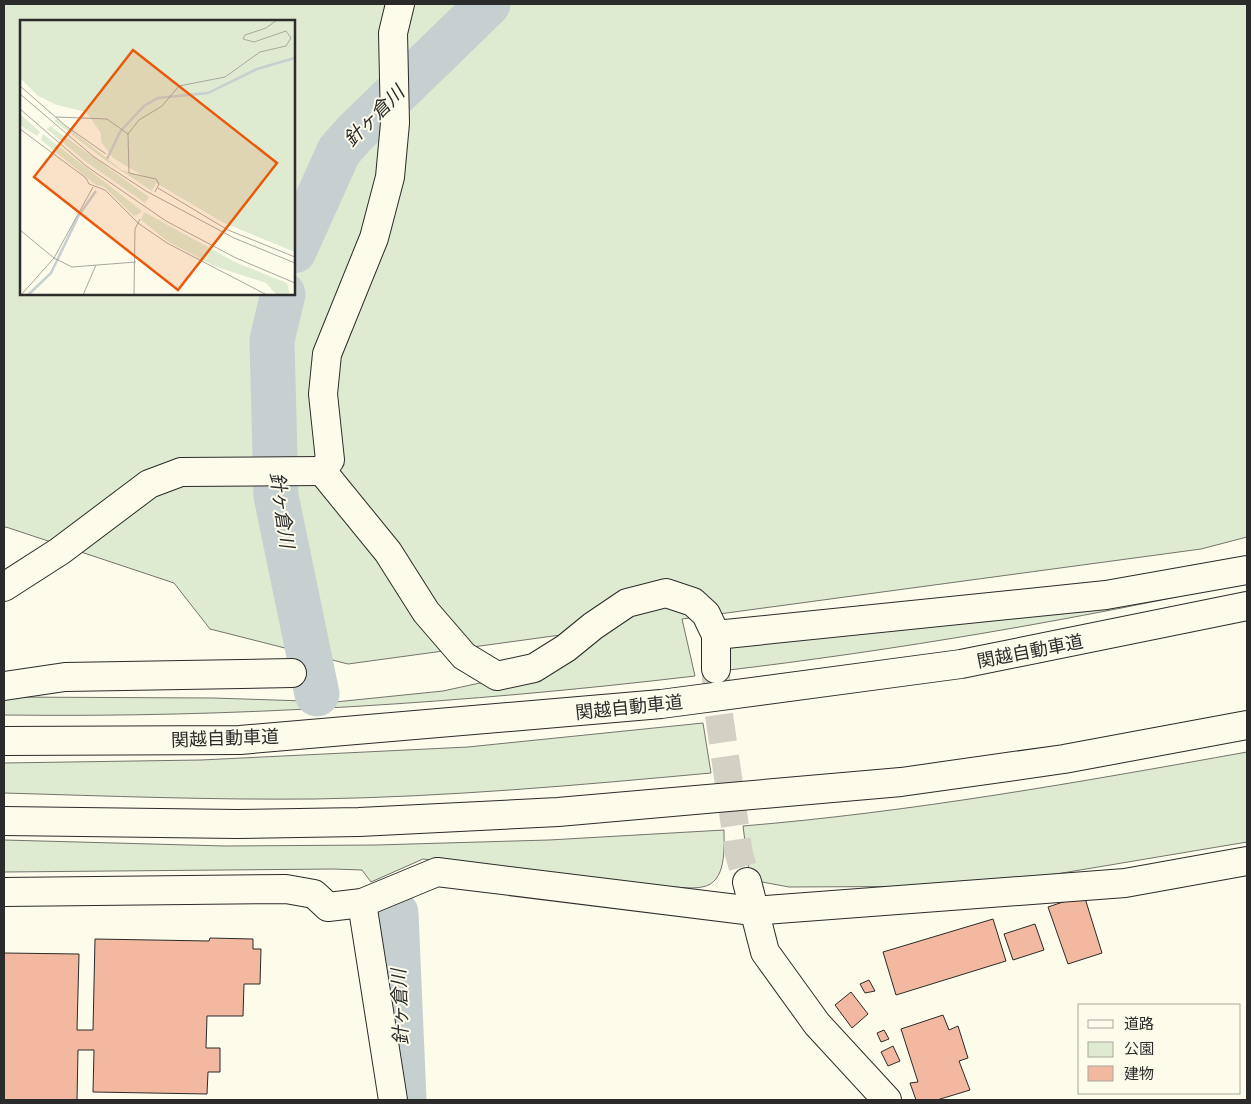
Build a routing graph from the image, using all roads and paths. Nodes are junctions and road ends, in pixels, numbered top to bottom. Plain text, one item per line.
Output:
1 (400, 4) edge
2 (322, 471) junction
3 (1247, 570) edge
4 (4, 587) edge
5 (1247, 606) edge
6 (716, 635) junction
7 (716, 669) tunnel mouth
8 (292, 673) dead end
9 (4, 686) edge
10 (1247, 725) edge
11 (4, 741) edge
12 (4, 820) edge
13 (1247, 861) edge
14 (748, 882) tunnel mouth
15 (4, 892) edge
16 (362, 903) junction
17 (753, 911) junction
18 (393, 1100) edge
19 (886, 1100) edge

1 - 2 main road
2 - 4 main road
2 - 6 main road
3 - 6 main road
5 - 11 main road, 関越自動車道
6 - 7 main road
8 - 9 main road
10 - 12 main road
13 - 17 main road
14 - 17 main road
15 - 16 main road
16 - 17 main road
16 - 18 main road
17 - 19 main road

